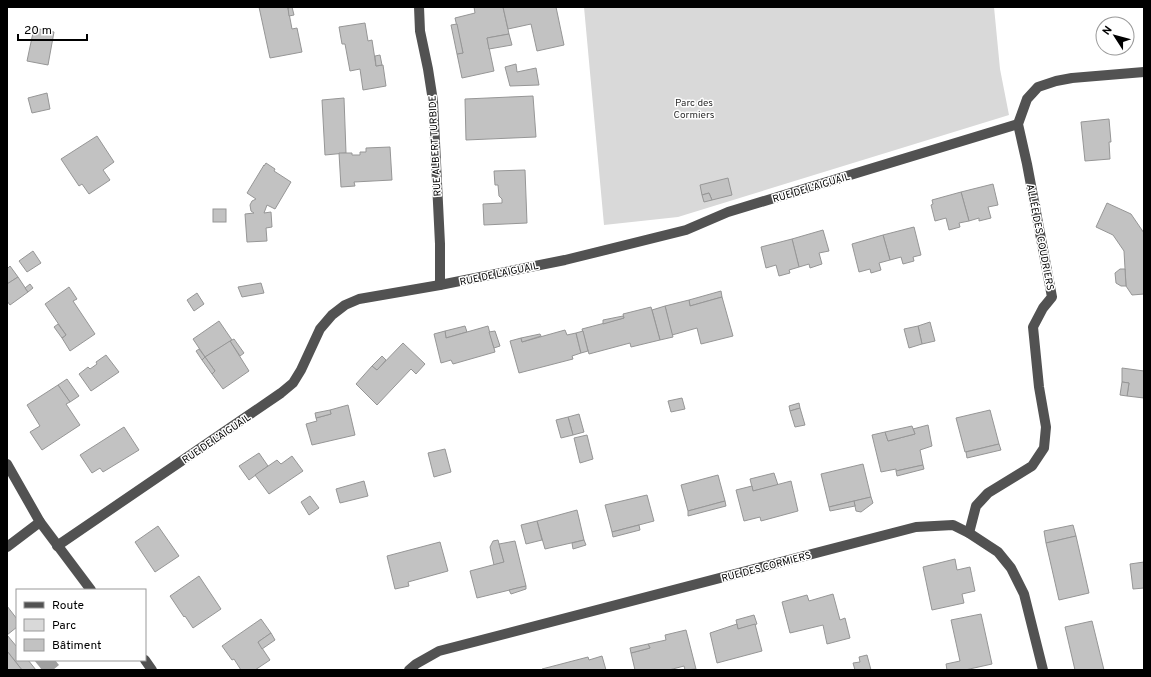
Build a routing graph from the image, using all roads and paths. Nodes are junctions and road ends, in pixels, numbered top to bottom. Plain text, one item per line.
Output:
1 (419, 7) edge
2 (1144, 72) edge
3 (1018, 124) junction
4 (440, 285) junction
5 (7, 464) edge
6 (40, 522) junction
7 (969, 533) junction
8 (57, 546) junction
9 (7, 547) edge
10 (90, 589) edge
11 (146, 661) edge
12 (152, 670) edge
13 (409, 670) edge
14 (1043, 670) edge

1 - 4 street, RUE ALBERT TURBIDE
2 - 3 street
3 - 4 street, RUE DE L’AIGUAIL
3 - 7 street, ALLÉE DES COUDRIERS
4 - 8 street, RUE DE L’AIGUAIL
5 - 6 street
6 - 8 street
6 - 9 street
7 - 13 street, RUE DES CORMIERS
7 - 14 street, RUE DES CORMIERS
8 - 10 street
11 - 12 street

